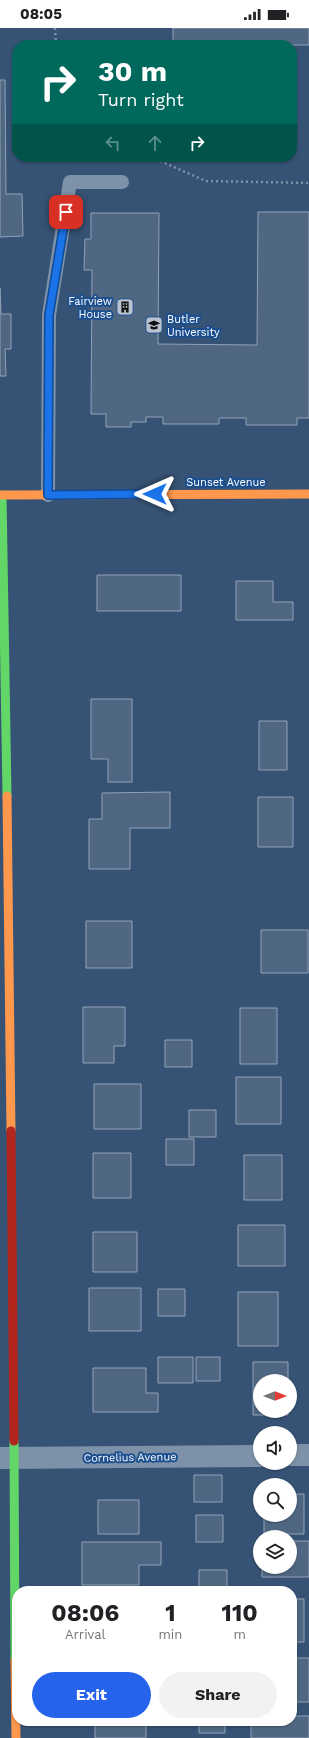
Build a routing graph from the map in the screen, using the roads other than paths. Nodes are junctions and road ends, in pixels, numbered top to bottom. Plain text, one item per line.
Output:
1 (122, 182) dead end
2 (309, 494) edge
3 (1, 495) edge
4 (48, 495) junction
5 (297, 1455) edge
6 (309, 1455) edge
7 (253, 1456) edge
8 (6, 1458) edge
9 (12, 1626) edge
10 (16, 1726) edge
11 (16, 1738) edge

1 - 4 lane
2 - 4 street, Sunset Avenue
3 - 4 street, Sunset Avenue
3 - 8 street
5 - 6 street
7 - 8 street, Cornelius Avenue
8 - 9 street
10 - 11 street

